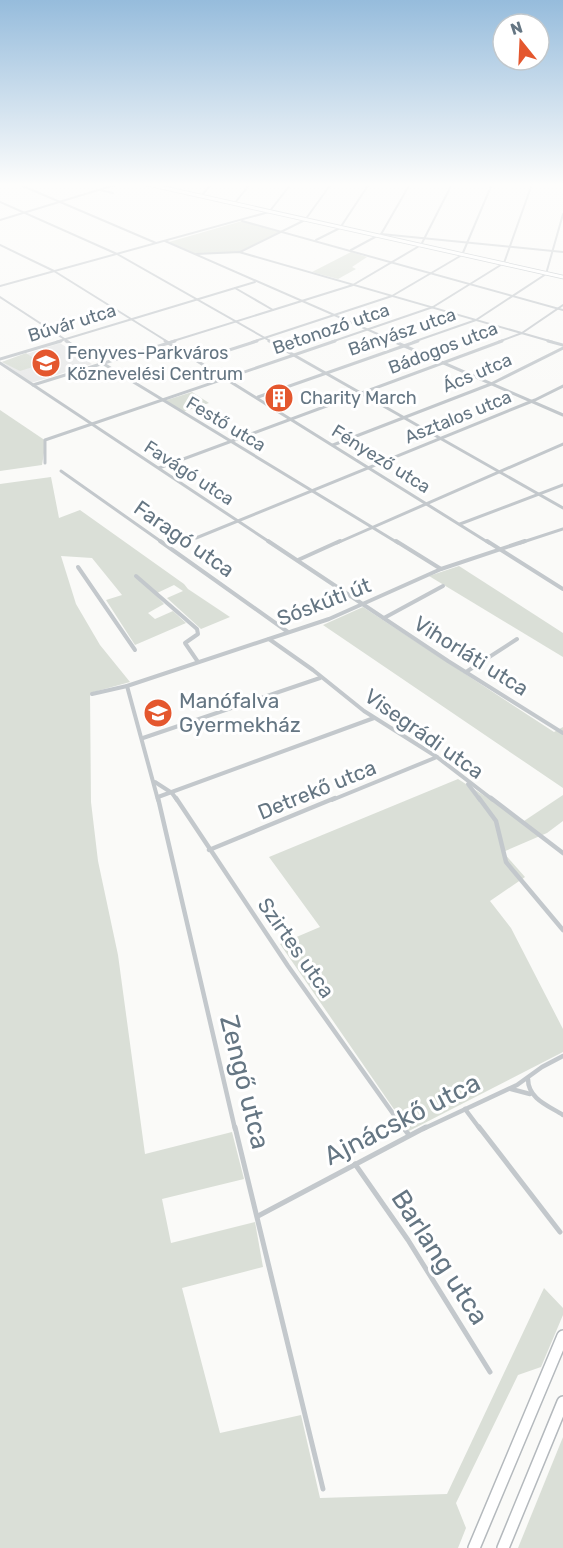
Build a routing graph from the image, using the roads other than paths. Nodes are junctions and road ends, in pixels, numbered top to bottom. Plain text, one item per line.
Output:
1 (24, 256) edge
2 (109, 256) edge
3 (121, 256) edge
4 (199, 256) edge
5 (254, 256) edge
6 (372, 256) edge
7 (402, 256) edge
8 (460, 256) edge
9 (468, 256) edge
10 (506, 256) edge
11 (552, 256) edge
12 (392, 262) junction
13 (503, 264) junction
14 (54, 271) junction
15 (431, 273) junction
16 (546, 274) junction
17 (561, 276) edge
18 (255, 282) junction
19 (471, 284) junction
20 (353, 285) junction
21 (0, 286) edge
22 (234, 288) junction
23 (392, 296) junction
24 (513, 296) junction
25 (0, 297) edge
26 (198, 299) junction
27 (302, 301) junction
28 (563, 305) edge
29 (433, 307) junction
30 (558, 309) junction
31 (274, 310) junction
32 (563, 310) edge
33 (335, 315) junction
34 (131, 319) junction
35 (476, 320) junction
36 (238, 322) junction
37 (369, 330) junction
38 (522, 333) junction
39 (266, 338) junction
40 (62, 340) junction
41 (170, 343) junction
42 (405, 346) junction
43 (563, 346) edge
44 (296, 355) junction
45 (0, 358) edge
46 (197, 360) junction
47 (0, 363) edge
48 (443, 363) junction
49 (102, 364) junction
50 (327, 373) junction
51 (227, 379) junction
52 (491, 384) junction
53 (32, 386) junction
54 (563, 386) edge
55 (361, 393) junction
56 (258, 398) junction
57 (162, 401) junction
58 (532, 401) junction
59 (563, 415) edge
60 (404, 417) junction
61 (291, 419) junction
62 (91, 425) junction
63 (442, 439) junction
64 (229, 442) junction
65 (563, 444) edge
66 (333, 445) junction
67 (45, 463) dead end
68 (158, 468) junction
69 (370, 468) junction
70 (61, 471) dead end
71 (499, 472) junction
72 (563, 485) edge
73 (312, 492) junction
74 (539, 494) junction
75 (427, 504) junction
76 (563, 508) edge
77 (238, 521) junction
78 (460, 524) junction
79 (371, 528) junction
80 (563, 529) edge
81 (196, 538) dead end
82 (499, 549) junction
83 (297, 561) junction
84 (78, 567) dead end
85 (441, 569) junction
86 (136, 576) dead end
87 (444, 586) dead end
88 (563, 589) edge
89 (363, 604) junction
90 (384, 618) junction
91 (288, 632) junction
92 (268, 639) junction
93 (517, 639) dead end
94 (135, 650) dead end
95 (198, 662) junction
96 (466, 672) junction
97 (320, 678) junction
98 (127, 686) junction
99 (92, 694) dead end
100 (374, 718) junction
101 (561, 730) edge
102 (144, 738) junction
103 (437, 757) junction
104 (466, 780) junction
105 (154, 782) junction
106 (172, 793) junction
107 (158, 797) junction
108 (209, 850) junction
109 (563, 853) edge
110 (561, 928) edge
111 (563, 1056) edge
112 (530, 1076) junction
113 (508, 1089) junction
114 (532, 1095) junction
115 (465, 1109) junction
116 (563, 1115) edge
117 (409, 1135) junction
118 (355, 1164) junction
119 (258, 1215) junction
120 (560, 1232) dead end
121 (563, 1336) edge
122 (490, 1372) dead end
123 (563, 1402) edge
124 (322, 1489) dead end
125 (474, 1548) edge
126 (503, 1548) edge

1 - 14 street, Fényező utca
2 - 14 street
3 - 26 street
4 - 18 street
5 - 20 street
6 - 12 street
7 - 12 street
8 - 15 street
9 - 13 street
10 - 13 street
11 - 16 street
12 - 15 street
12 - 20 street
13 - 16 street
13 - 19 street, Betonozó utca
14 - 21 street
14 - 34 street, Fényező utca
15 - 19 street
15 - 23 street
16 - 17 street
16 - 24 street, Bányász utca
18 - 22 street, Búvár utca
18 - 27 street
19 - 24 street
19 - 29 street, Betonozó utca
20 - 23 street
20 - 27 street
22 - 26 street, Búvár utca
22 - 31 street
23 - 29 street
23 - 33 street
24 - 30 street
24 - 35 street, Bányász utca
25 - 40 street, Festő utca
26 - 34 street, Búvár utca
26 - 36 street
27 - 31 street
27 - 33 street
28 - 30 street, Bádogos utca
29 - 35 street
29 - 37 street, Betonozó utca
30 - 32 street
30 - 38 street, Bádogos utca
31 - 36 street
33 - 37 street
33 - 39 street
34 - 40 street, Búvár utca
34 - 41 street, Fényező utca
35 - 38 street
35 - 42 street, Bányász utca
36 - 39 street
36 - 41 street
37 - 42 street
37 - 44 street, Betonozó utca
38 - 43 street
38 - 48 street, Bádogos utca
39 - 44 street
39 - 46 street
40 - 45 street, Búvár utca
40 - 49 street, Festő utca
41 - 46 street, Fényező utca
41 - 49 street
42 - 48 street
42 - 50 street, Bányász utca
43 - 52 street, Ács utca
44 - 50 street
44 - 51 street, Betonozó utca
46 - 51 street, Fényező utca
47 - 53 street, Favágó utca
48 - 52 street
48 - 55 street, Bádogos utca
49 - 53 street
49 - 57 street, Festő utca
50 - 55 street
50 - 56 street, Bányász utca
51 - 56 street, Fényező utca
51 - 57 street, Betonozó utca
52 - 58 street
52 - 60 street, Ács utca
53 - 62 street, Favágó utca
54 - 58 street, Asztalos utca
55 - 60 street
55 - 61 street, Bádogos utca
56 - 61 street, Fényező utca
57 - 62 street, Betonozó utca
57 - 64 street, Festő utca
58 - 59 street
58 - 63 street, Asztalos utca
60 - 63 street
60 - 66 street, Ács utca
61 - 64 street, Bádogos utca
61 - 66 street, Fényező utca
62 - 67 street, Betonozó utca
62 - 68 street, Favágó utca
63 - 69 street, Asztalos utca
63 - 71 street
64 - 68 street, Bádogos utca
64 - 73 street, Festő utca
65 - 71 street
66 - 69 street, Fényező utca
68 - 77 street, Favágó utca
69 - 73 street, Asztalos utca
69 - 75 street, Fényező utca
70 - 91 street, Faragó utca
71 - 74 street
71 - 75 street
72 - 74 street
73 - 77 street, Asztalos utca
73 - 79 street, Festő utca
74 - 76 street
74 - 78 street
75 - 78 street, Fényező utca
75 - 79 street
77 - 81 street, Asztalos utca
77 - 83 street, Favágó utca
78 - 82 street, Fényező utca
79 - 83 street
79 - 85 street, Festő utca
80 - 82 street, Sóskúti út
82 - 85 street, Sóskúti út
82 - 88 street, Fényező utca
83 - 89 street, Favágó utca
84 - 94 street
85 - 89 street, Sóskúti út
86 - 95 street
87 - 90 street
89 - 90 street, Vihorláti utca
89 - 91 street, Sóskúti út
90 - 96 street, Vihorláti utca
91 - 92 street, Sóskúti út
92 - 95 street, Sóskúti út
92 - 97 street, Visegrádi utca
93 - 96 street
95 - 98 street, Sóskúti út
96 - 101 street, Vihorláti utca
97 - 100 street, Visegrádi utca
97 - 102 street
98 - 99 street, Sóskúti út
98 - 102 street, Zengő utca
100 - 103 street, Visegrádi utca
100 - 106 street
102 - 105 street, Zengő utca
103 - 104 street, Visegrádi utca
103 - 108 street, Detrekő utca
104 - 109 street, Visegrádi utca
104 - 110 street
105 - 106 street, Szirtes utca
105 - 107 street, Zengő utca
106 - 107 street
106 - 108 street, Szirtes utca
107 - 119 street, Zengő utca
108 - 117 street, Szirtes utca
111 - 112 street, Ajnácskő utca
112 - 113 street, Ajnácskő utca
112 - 114 street
113 - 114 street
113 - 115 street, Ajnácskő utca
114 - 116 street
115 - 117 street, Ajnácskő utca
115 - 120 street
117 - 118 street, Ajnácskő utca
118 - 119 street, Ajnácskő utca
118 - 122 street, Barlang utca
119 - 124 street, Zengő utca
121 - 125 highway
123 - 126 highway

